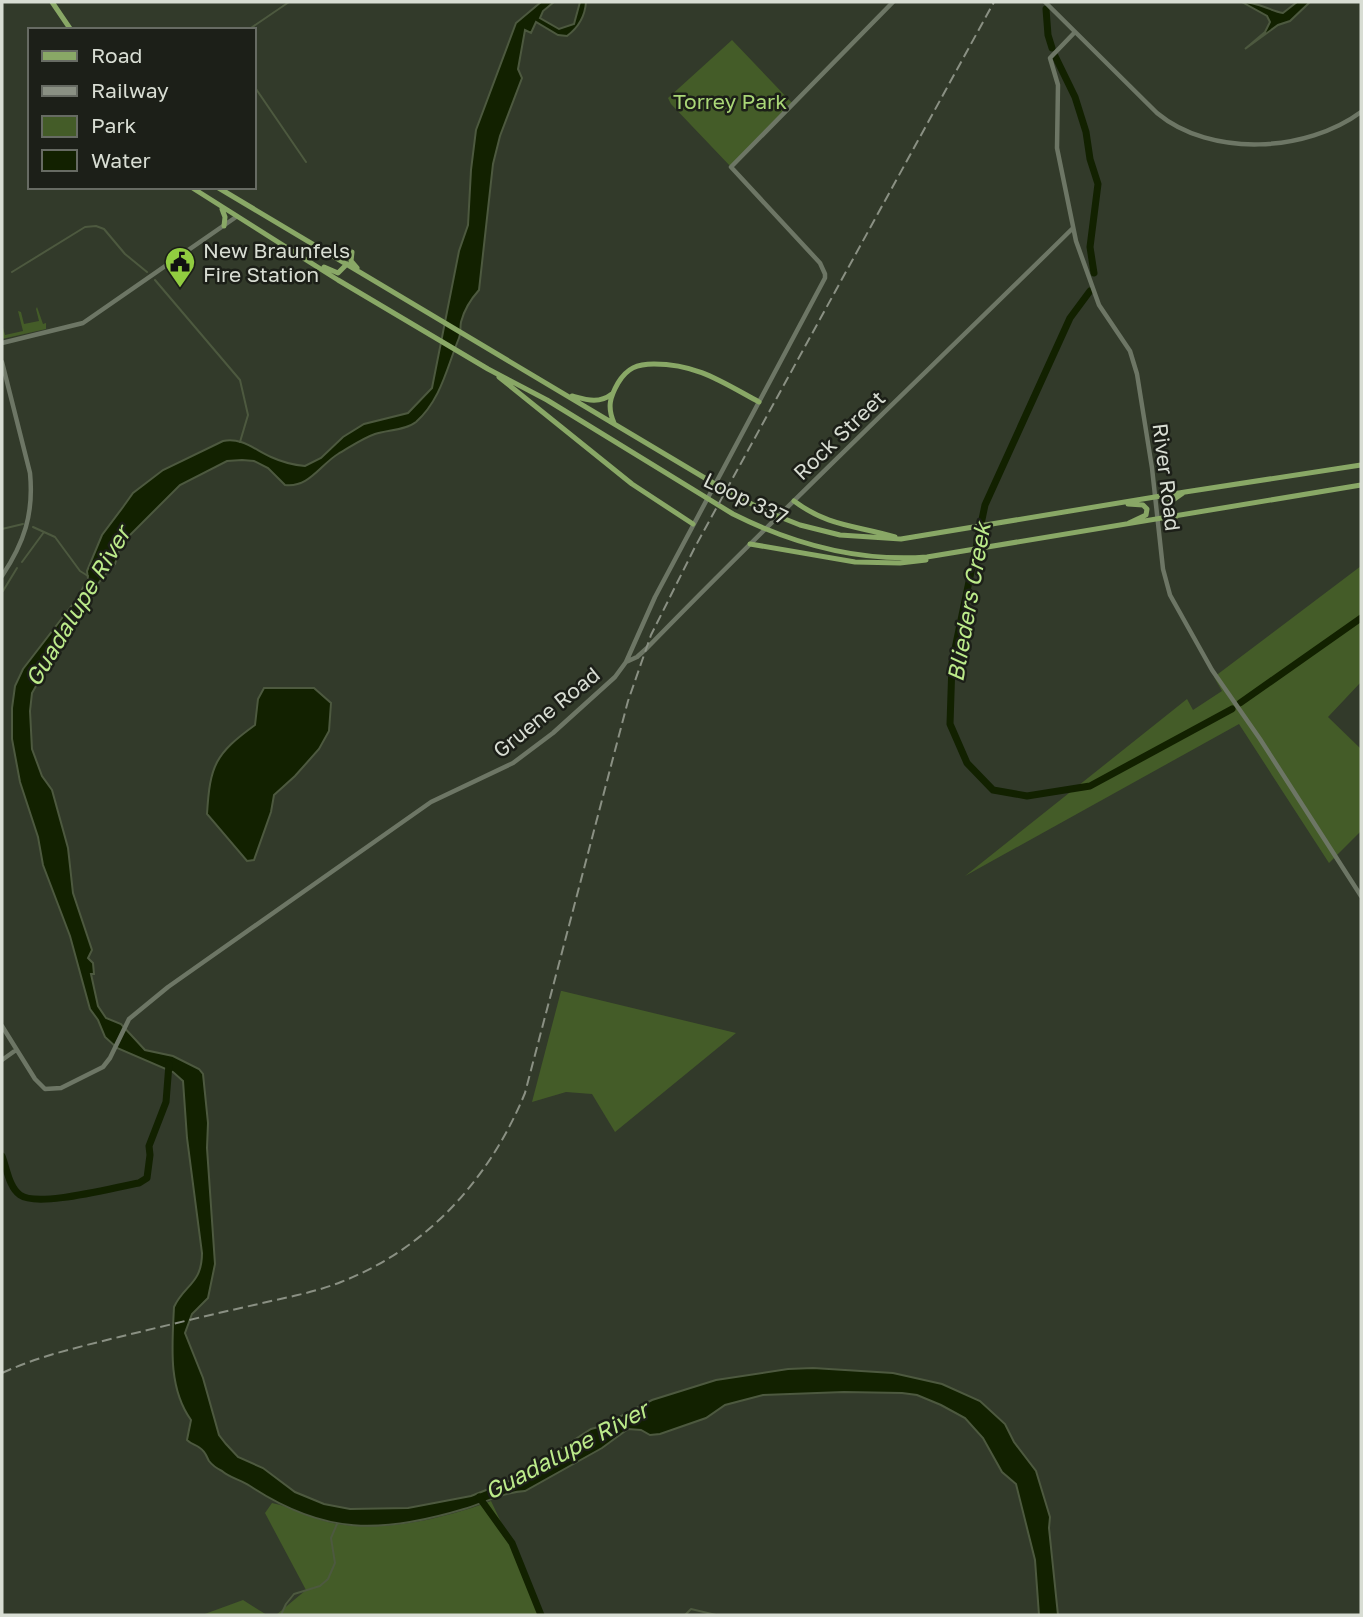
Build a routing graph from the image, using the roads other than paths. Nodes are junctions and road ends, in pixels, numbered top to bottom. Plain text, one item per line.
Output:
1 (52, 2) edge
2 (893, 2) edge
3 (1045, 2) edge
4 (70, 28) edge
5 (1075, 32) junction
6 (1361, 112) edge
7 (194, 189) edge
8 (221, 189) edge
9 (222, 209) junction
10 (236, 217) junction
11 (224, 226) junction
12 (1073, 228) junction
13 (297, 254) junction
14 (338, 259) junction
15 (347, 264) junction
16 (384, 287) junction
17 (2, 343) edge
18 (2, 362) edge
19 (488, 369) junction
20 (565, 394) junction
21 (612, 394) junction
22 (759, 402) junction
23 (614, 424) junction
24 (1361, 465) edge
25 (1361, 485) edge
26 (1185, 492) junction
27 (1155, 497) junction
28 (794, 501) junction
29 (1111, 504) junction
30 (1183, 516) junction
31 (1157, 521) junction
32 (693, 524) junction
33 (1120, 527) junction
34 (901, 539) junction
35 (750, 544) junction
36 (954, 554) junction
37 (2, 576) edge
38 (626, 662) junction
39 (1361, 897) edge
40 (2, 1026) edge
41 (16, 1050) junction
42 (2, 1060) edge

1 - 4 main road
2 - 22 street, Gruene Road
3 - 5 street
5 - 6 street
5 - 12 street, River Road
7 - 9 main road, Loop 337
8 - 14 main road, Loop 337
9 - 10 main road, Loop 337
9 - 11 main road
10 - 11 street
10 - 13 main road, Loop 337
11 - 17 street
12 - 27 street, River Road
12 - 28 street, Rock Street
13 - 15 main road
13 - 19 main road, Loop 337
14 - 15 main road, Loop 337
14 - 16 main road
15 - 16 main road, Loop 337
16 - 20 main road, Loop 337
18 - 37 street
19 - 32 main road
19 - 36 main road, Loop 337
20 - 21 main road
20 - 23 main road, Loop 337
21 - 22 main road
21 - 23 main road
22 - 32 street, Gruene Road
23 - 34 main road, Loop 337
24 - 26 main road, Loop 337
25 - 30 main road, Loop 337
26 - 27 main road, Loop 337
26 - 30 main road
27 - 29 main road, Loop 337
27 - 31 street, River Road
28 - 34 main road
28 - 35 street, Rock Street
29 - 33 main road
29 - 34 main road, Loop 337
30 - 31 main road, Loop 337
31 - 33 main road, Loop 337
31 - 39 street, River Road
32 - 38 street, Gruene Road
33 - 36 main road, Loop 337
35 - 36 main road
35 - 38 street, Rock Street
38 - 41 street, Gruene Road
40 - 41 street, Gruene Road
41 - 42 street

